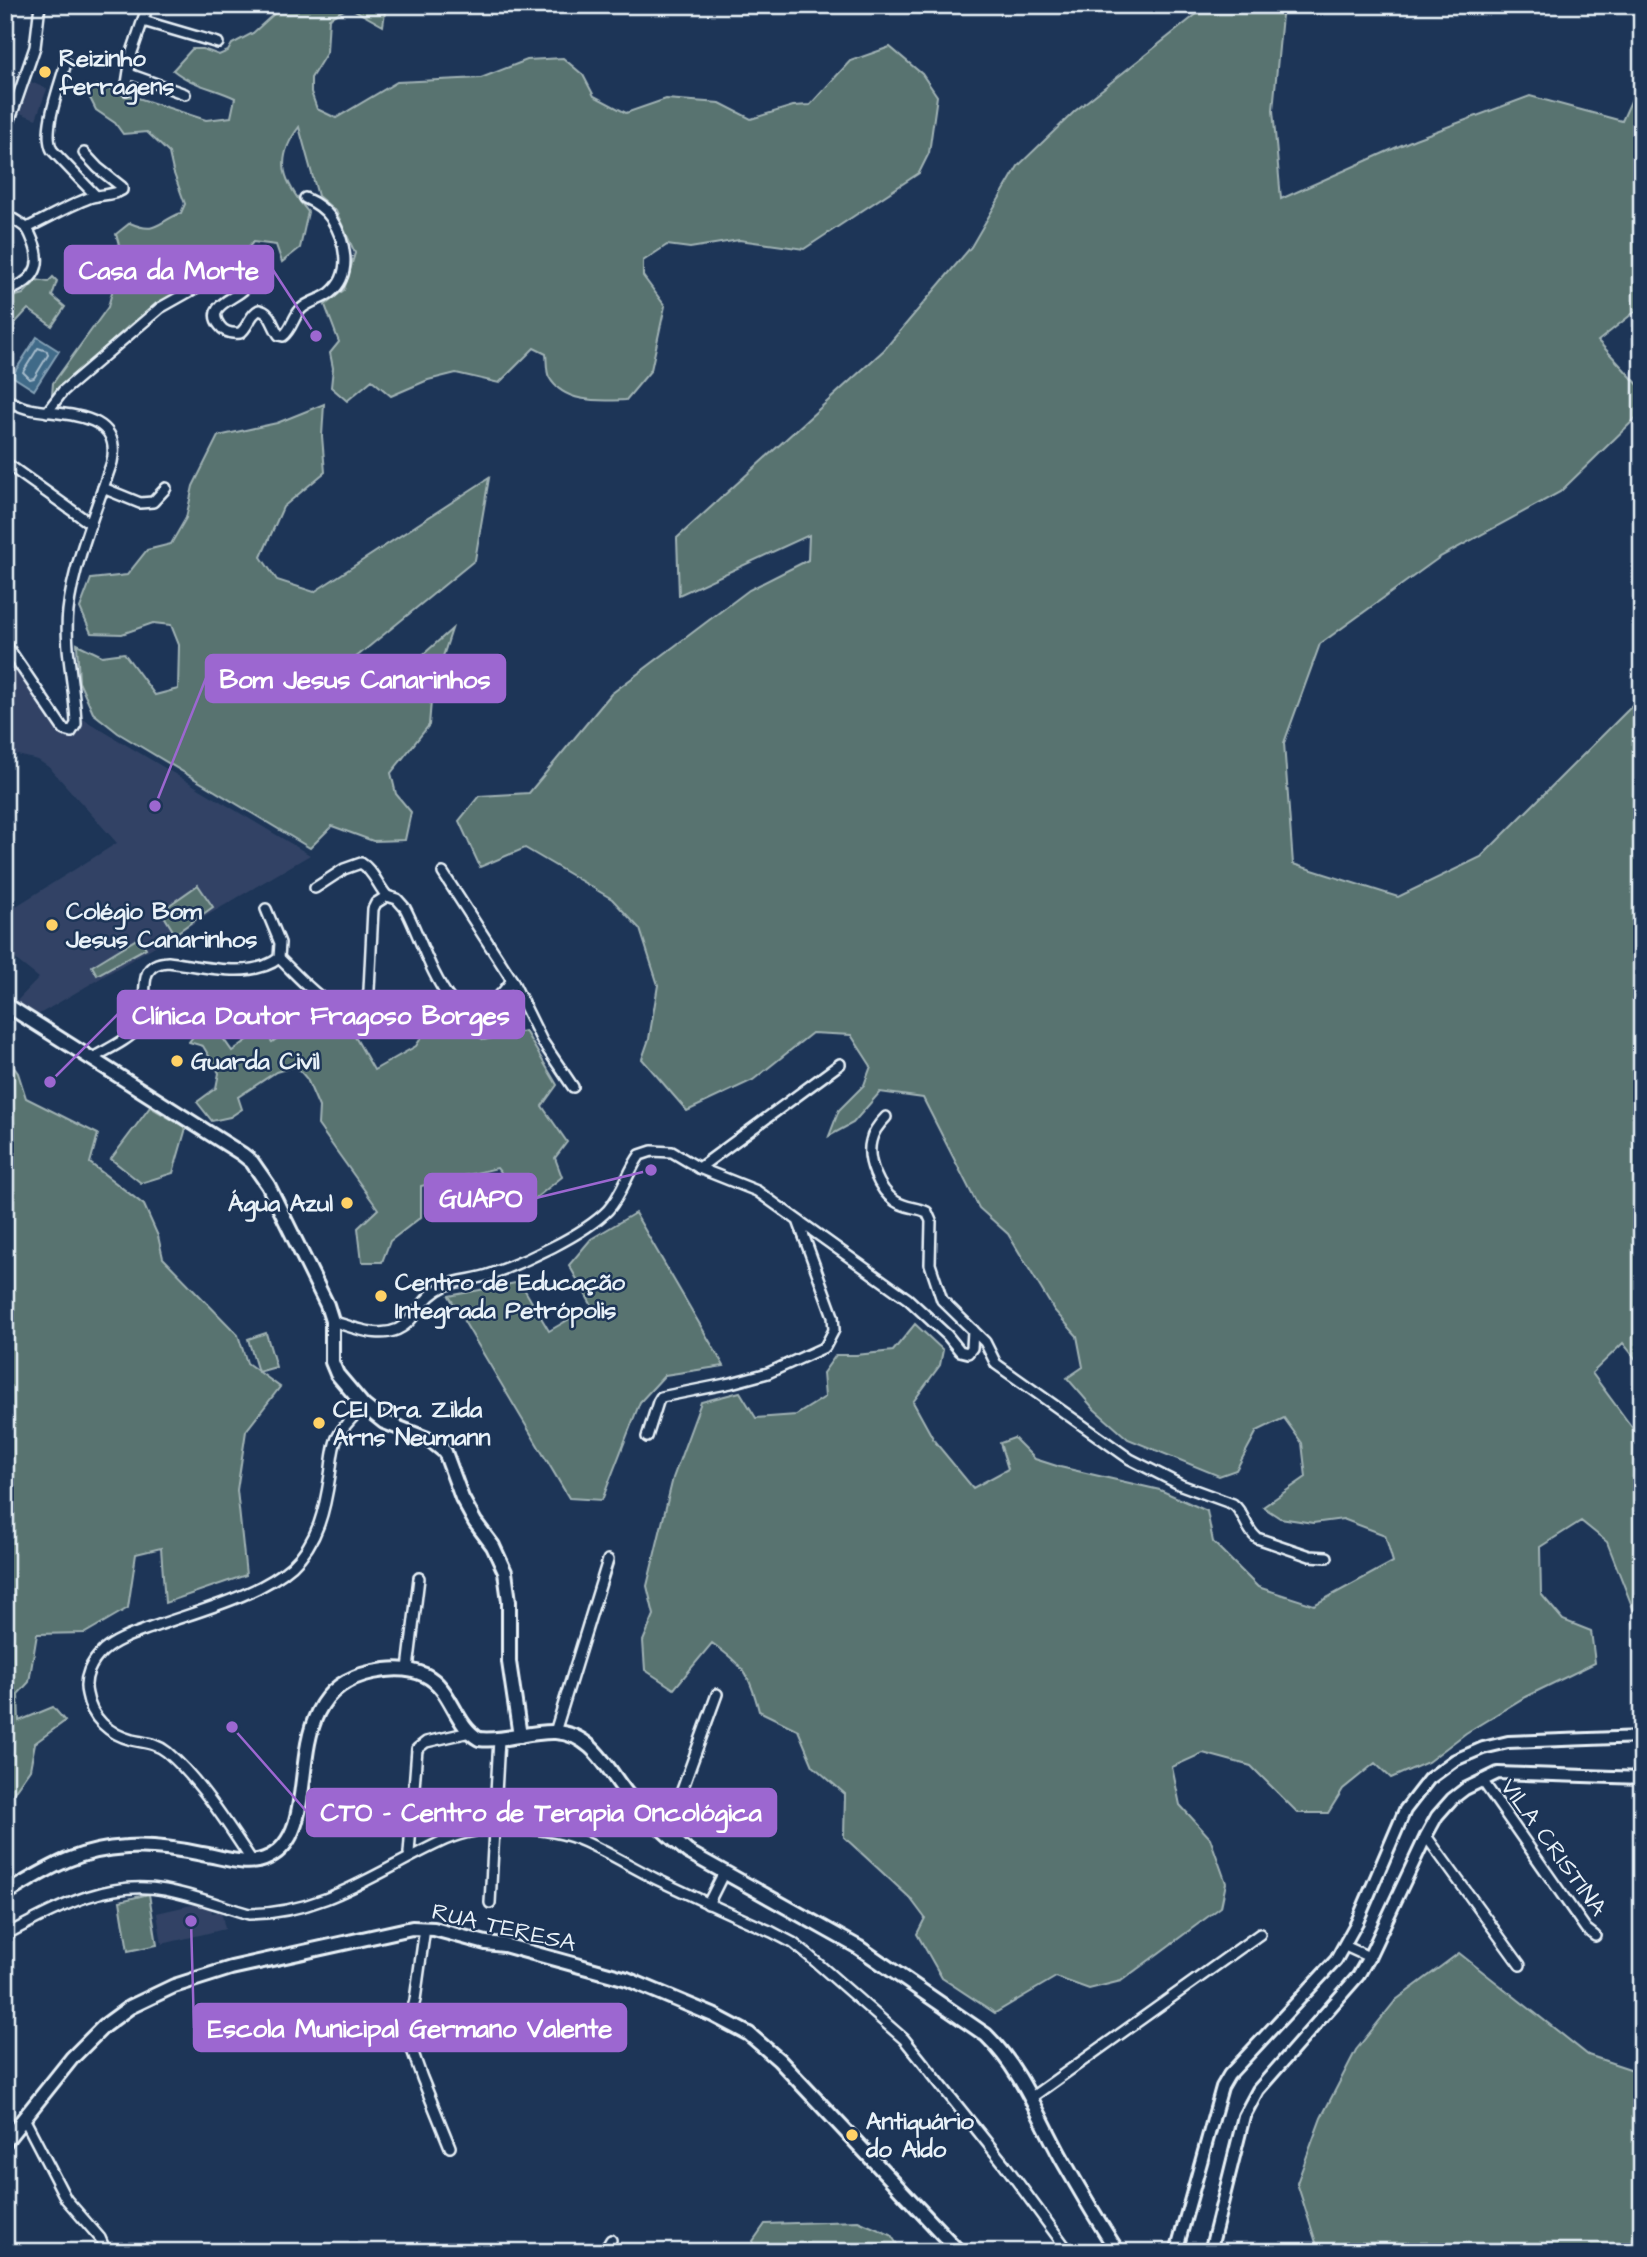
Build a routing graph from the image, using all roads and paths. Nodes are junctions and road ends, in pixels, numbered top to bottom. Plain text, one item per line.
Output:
1 (40, 5) edge
2 (148, 5) edge
3 (143, 21) junction
4 (218, 43) dead end
5 (66, 63) dead end
6 (129, 74) junction
7 (127, 90) dead end
8 (185, 94) dead end
9 (5, 134) edge
10 (84, 153) dead end
11 (96, 196) junction
12 (305, 198) dead end
13 (5, 214) edge
14 (27, 228) junction
15 (5, 292) edge
16 (5, 399) edge
17 (47, 412) junction
18 (10, 466) dead end
19 (103, 488) junction
20 (166, 488) dead end
21 (92, 524) junction
22 (5, 643) edge
23 (443, 873) dead end
24 (315, 888) dead end
25 (387, 896) junction
26 (266, 909) dead end
27 (279, 958) junction
28 (512, 979) junction
29 (5, 1004) edge
30 (470, 1019) junction
31 (504, 1028) dead end
32 (91, 1059) junction
33 (840, 1064) dead end
34 (573, 1087) dead end
35 (886, 1117) dead end
36 (699, 1168) junction
37 (798, 1221) junction
38 (332, 1321) junction
39 (973, 1330) junction
40 (364, 1406) junction
41 (648, 1437) dead end
42 (1327, 1558) dead end
43 (608, 1560) dead end
44 (419, 1578) dead end
45 (408, 1669) junction
46 (717, 1695) dead end
47 (470, 1732) junction
48 (555, 1732) junction
49 (520, 1736) junction
50 (1642, 1738) edge
51 (498, 1745) junction
52 (1642, 1778) edge
53 (1482, 1780) junction
54 (494, 1830) junction
55 (666, 1834) junction
56 (1426, 1836) junction
57 (410, 1853) dead end
58 (252, 1861) junction
59 (724, 1872) junction
60 (5, 1894) edge
61 (490, 1903) dead end
62 (708, 1904) junction
63 (425, 1928) junction
64 (1260, 1934) dead end
65 (5, 1935) edge
66 (1595, 1936) dead end
67 (1345, 1946) junction
68 (1370, 1957) junction
69 (1520, 1965) dead end
70 (1031, 2098) junction
71 (24, 2118) junction
72 (5, 2142) edge
73 (450, 2147) dead end
74 (611, 2240) dead end
75 (106, 2252) edge
76 (604, 2252) edge
77 (959, 2252) edge
78 (1069, 2252) edge
79 (1118, 2252) edge
80 (1176, 2252) edge
81 (1210, 2252) edge

1 - 9 street
2 - 3 street
3 - 4 street
3 - 6 street
5 - 11 street
6 - 7 street
6 - 8 street
10 - 11 street
11 - 14 street
12 - 17 street
13 - 14 street
14 - 15 street
16 - 17 street
17 - 19 street
18 - 21 street
19 - 20 street
19 - 21 street
21 - 22 street
23 - 28 street
24 - 25 street
25 - 27 street
25 - 30 street
26 - 27 street
27 - 32 street
28 - 30 street
28 - 34 street
29 - 32 main road
30 - 31 street
32 - 38 main road
33 - 36 street
35 - 39 street
36 - 37 street
36 - 38 street
37 - 39 street
37 - 41 street
38 - 40 main road
39 - 42 street
40 - 49 main road
40 - 58 street
43 - 48 street
44 - 45 street
45 - 47 main road
45 - 58 main road
46 - 55 street
47 - 51 main road
47 - 57 street
48 - 49 main road
48 - 55 main road
49 - 51 main road
50 - 67 street
51 - 54 street
52 - 53 street
53 - 56 street
53 - 66 street, VILA CRISTINA
54 - 61 street
54 - 62 street
54 - 65 street
55 - 59 main road
56 - 68 street
56 - 69 street
58 - 60 main road
59 - 62 street
59 - 70 main road
62 - 78 street
63 - 71 main road, RUA TERESA
63 - 73 street
63 - 77 main road, RUA TERESA
64 - 70 street
67 - 68 street
67 - 80 street
68 - 81 street
70 - 79 main road
71 - 72 main road, RUA TERESA
71 - 75 street
74 - 76 street

